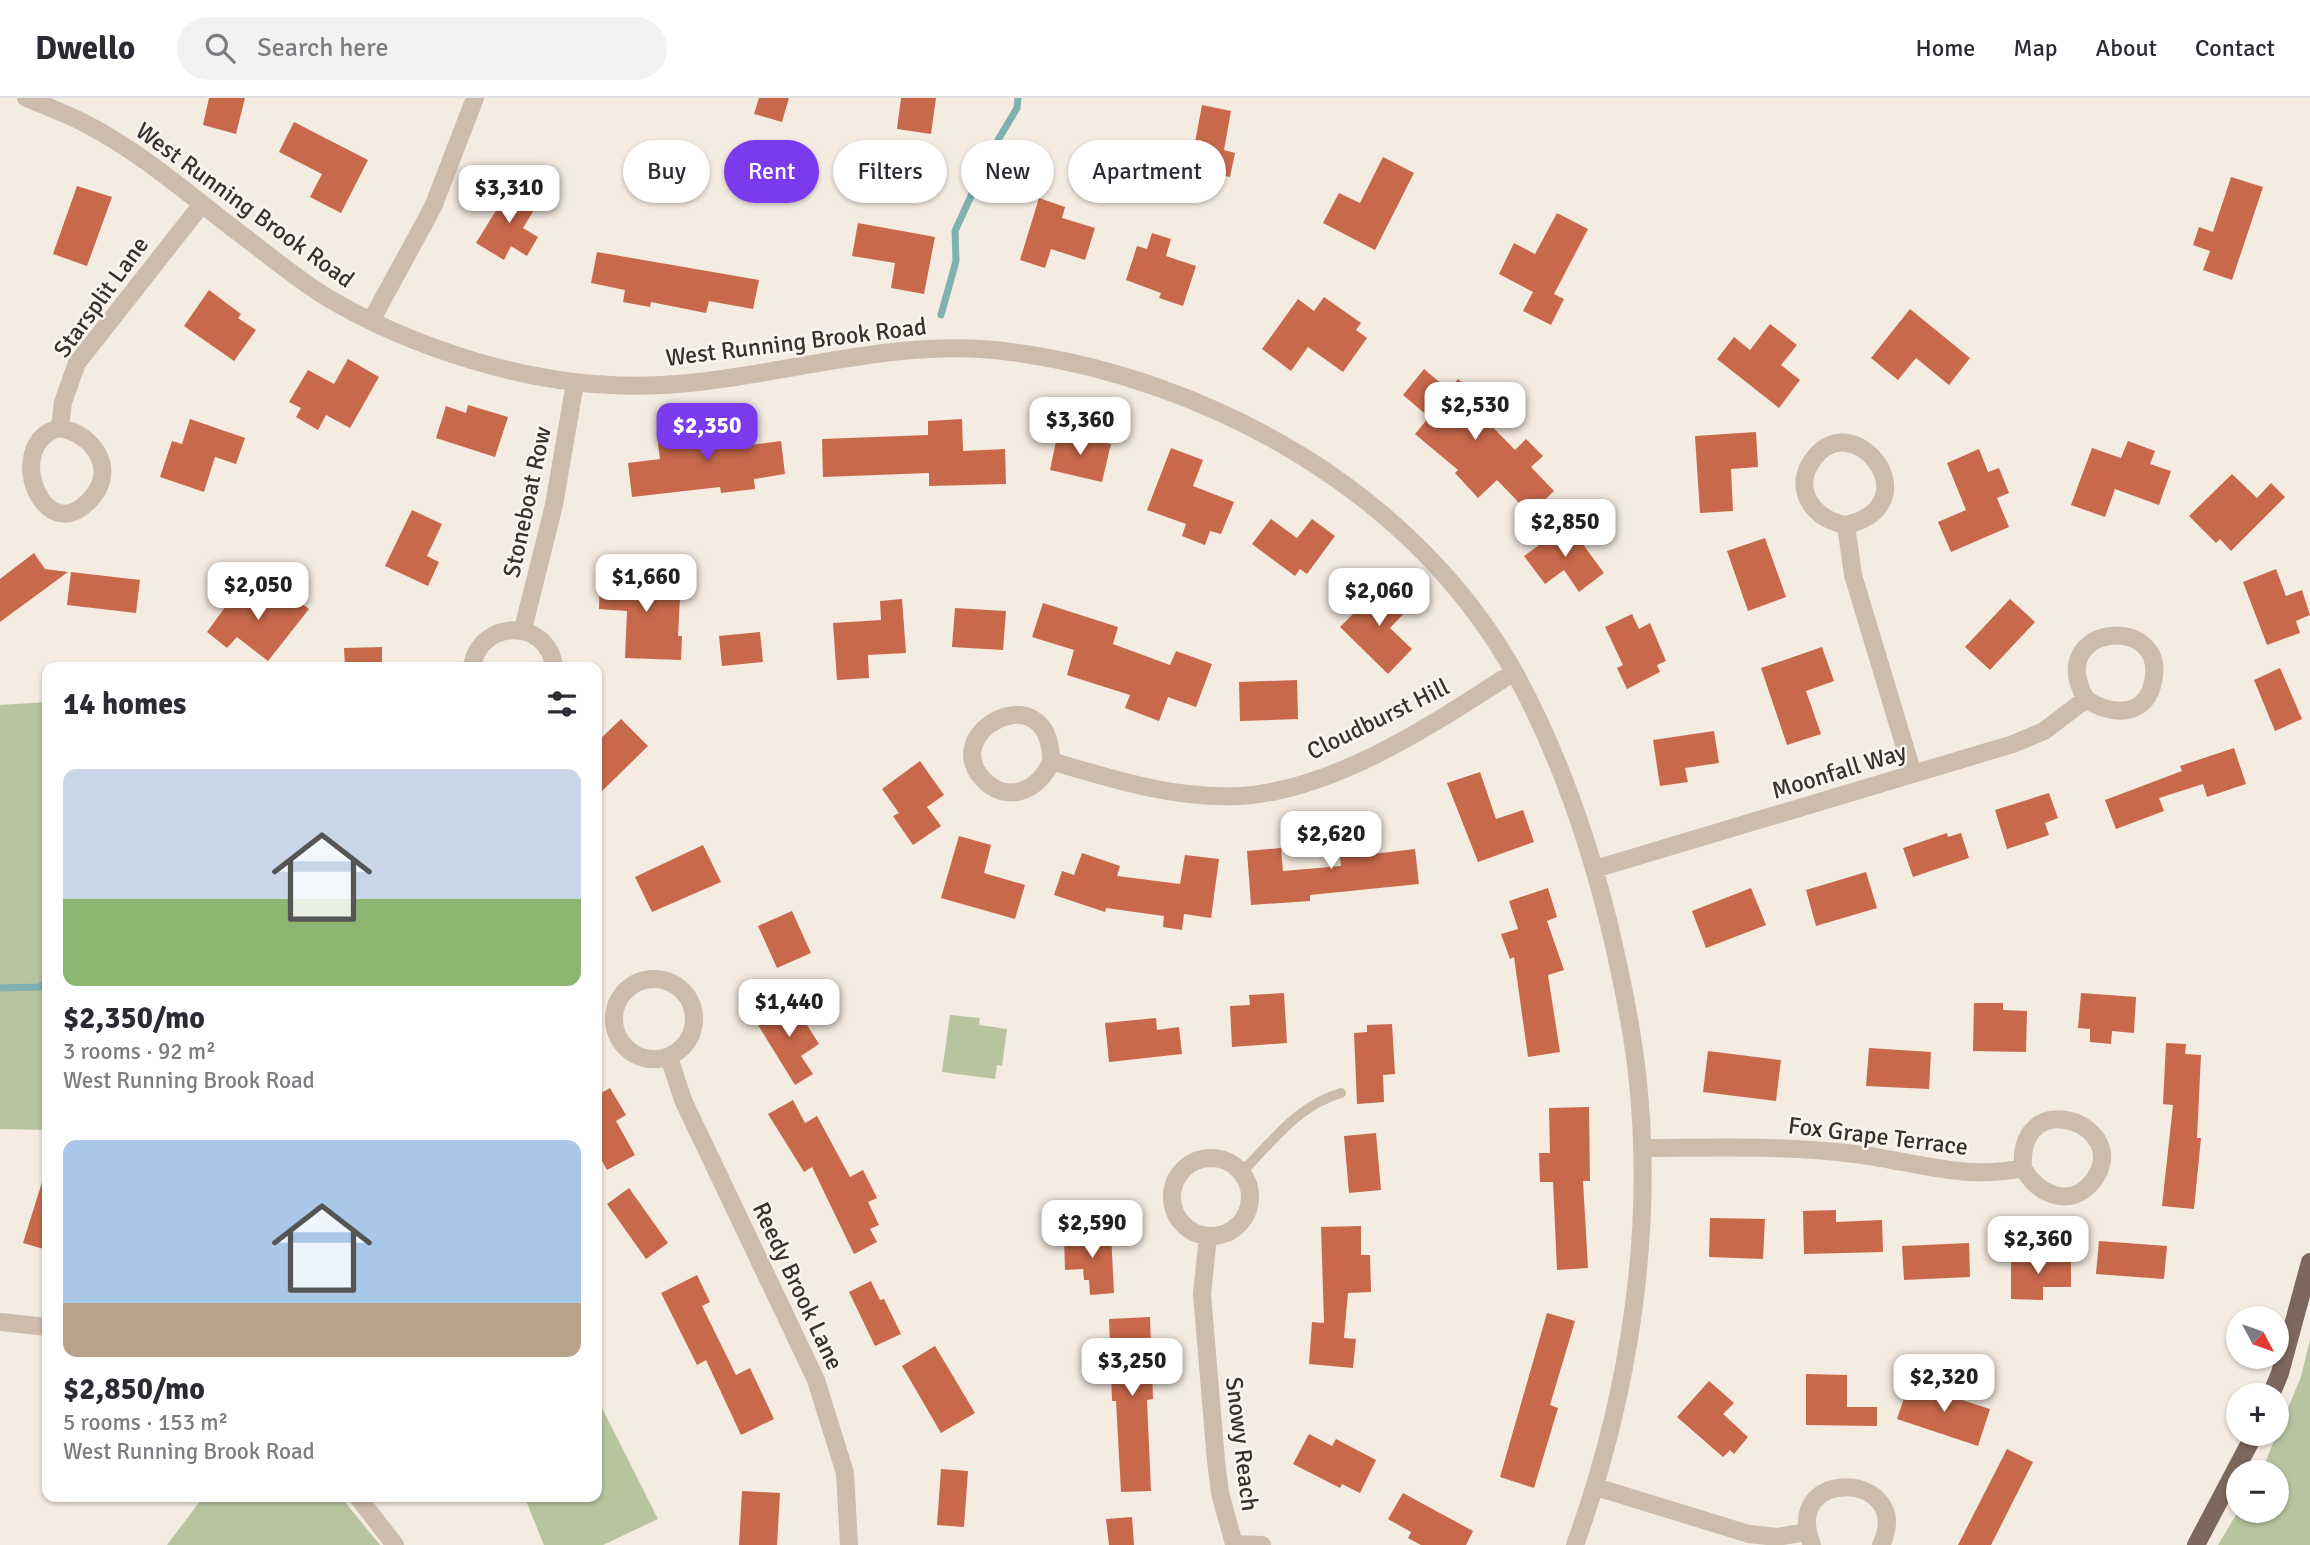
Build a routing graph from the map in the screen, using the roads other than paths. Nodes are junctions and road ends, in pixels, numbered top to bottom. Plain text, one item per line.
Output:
1 (26, 98) edge
2 (475, 98) edge
3 (202, 204) junction
4 (371, 321) junction
5 (575, 383) junction
6 (60, 428) junction
7 (1846, 524) junction
8 (523, 629) junction
9 (474, 662) edge
10 (552, 662) edge
11 (1514, 672) junction
12 (2086, 699) junction
13 (1051, 761) junction
14 (1913, 774) junction
15 (1595, 869) junction
16 (669, 1057) junction
17 (1340, 1093) dead end
18 (1642, 1148) junction
19 (2023, 1168) junction
20 (1241, 1173) junction
21 (1208, 1236) junction
22 (2310, 1262) edge
23 (0, 1322) edge
24 (42, 1326) edge
25 (2276, 1383) edge
26 (2248, 1446) edge
27 (1596, 1488) junction
28 (362, 1502) edge
29 (1809, 1538) edge
30 (395, 1545) edge
31 (849, 1545) edge
32 (1262, 1545) edge
33 (1575, 1545) edge
34 (1881, 1545) edge
35 (2196, 1545) edge

1 - 3 street, West Running Brook Road
2 - 4 street
3 - 4 street, West Running Brook Road
3 - 6 street, Starsplit Lane
4 - 5 street, West Running Brook Road
5 - 8 street, Stoneboat Row
5 - 11 street, West Running Brook Road
6 - 6 street
7 - 7 street
7 - 14 street
8 - 9 street
8 - 10 street
11 - 13 street, Cloudburst Hill
11 - 15 street, West Running Brook Road
12 - 12 street
12 - 14 street, Moonfall Way
13 - 13 street
14 - 15 street, Moonfall Way
15 - 18 street, West Running Brook Road
16 - 16 street
16 - 31 street, Reedy Brook Lane
17 - 20 lane
18 - 19 street, Fox Grape Terrace
18 - 27 street, West Running Brook Road
19 - 19 street
20 - 21 street
20 - 21 street
21 - 32 street, Snowy Reach
22 - 25 main road
23 - 24 street
26 - 35 main road
27 - 29 street
27 - 33 street, West Running Brook Road
28 - 30 street
29 - 34 street

